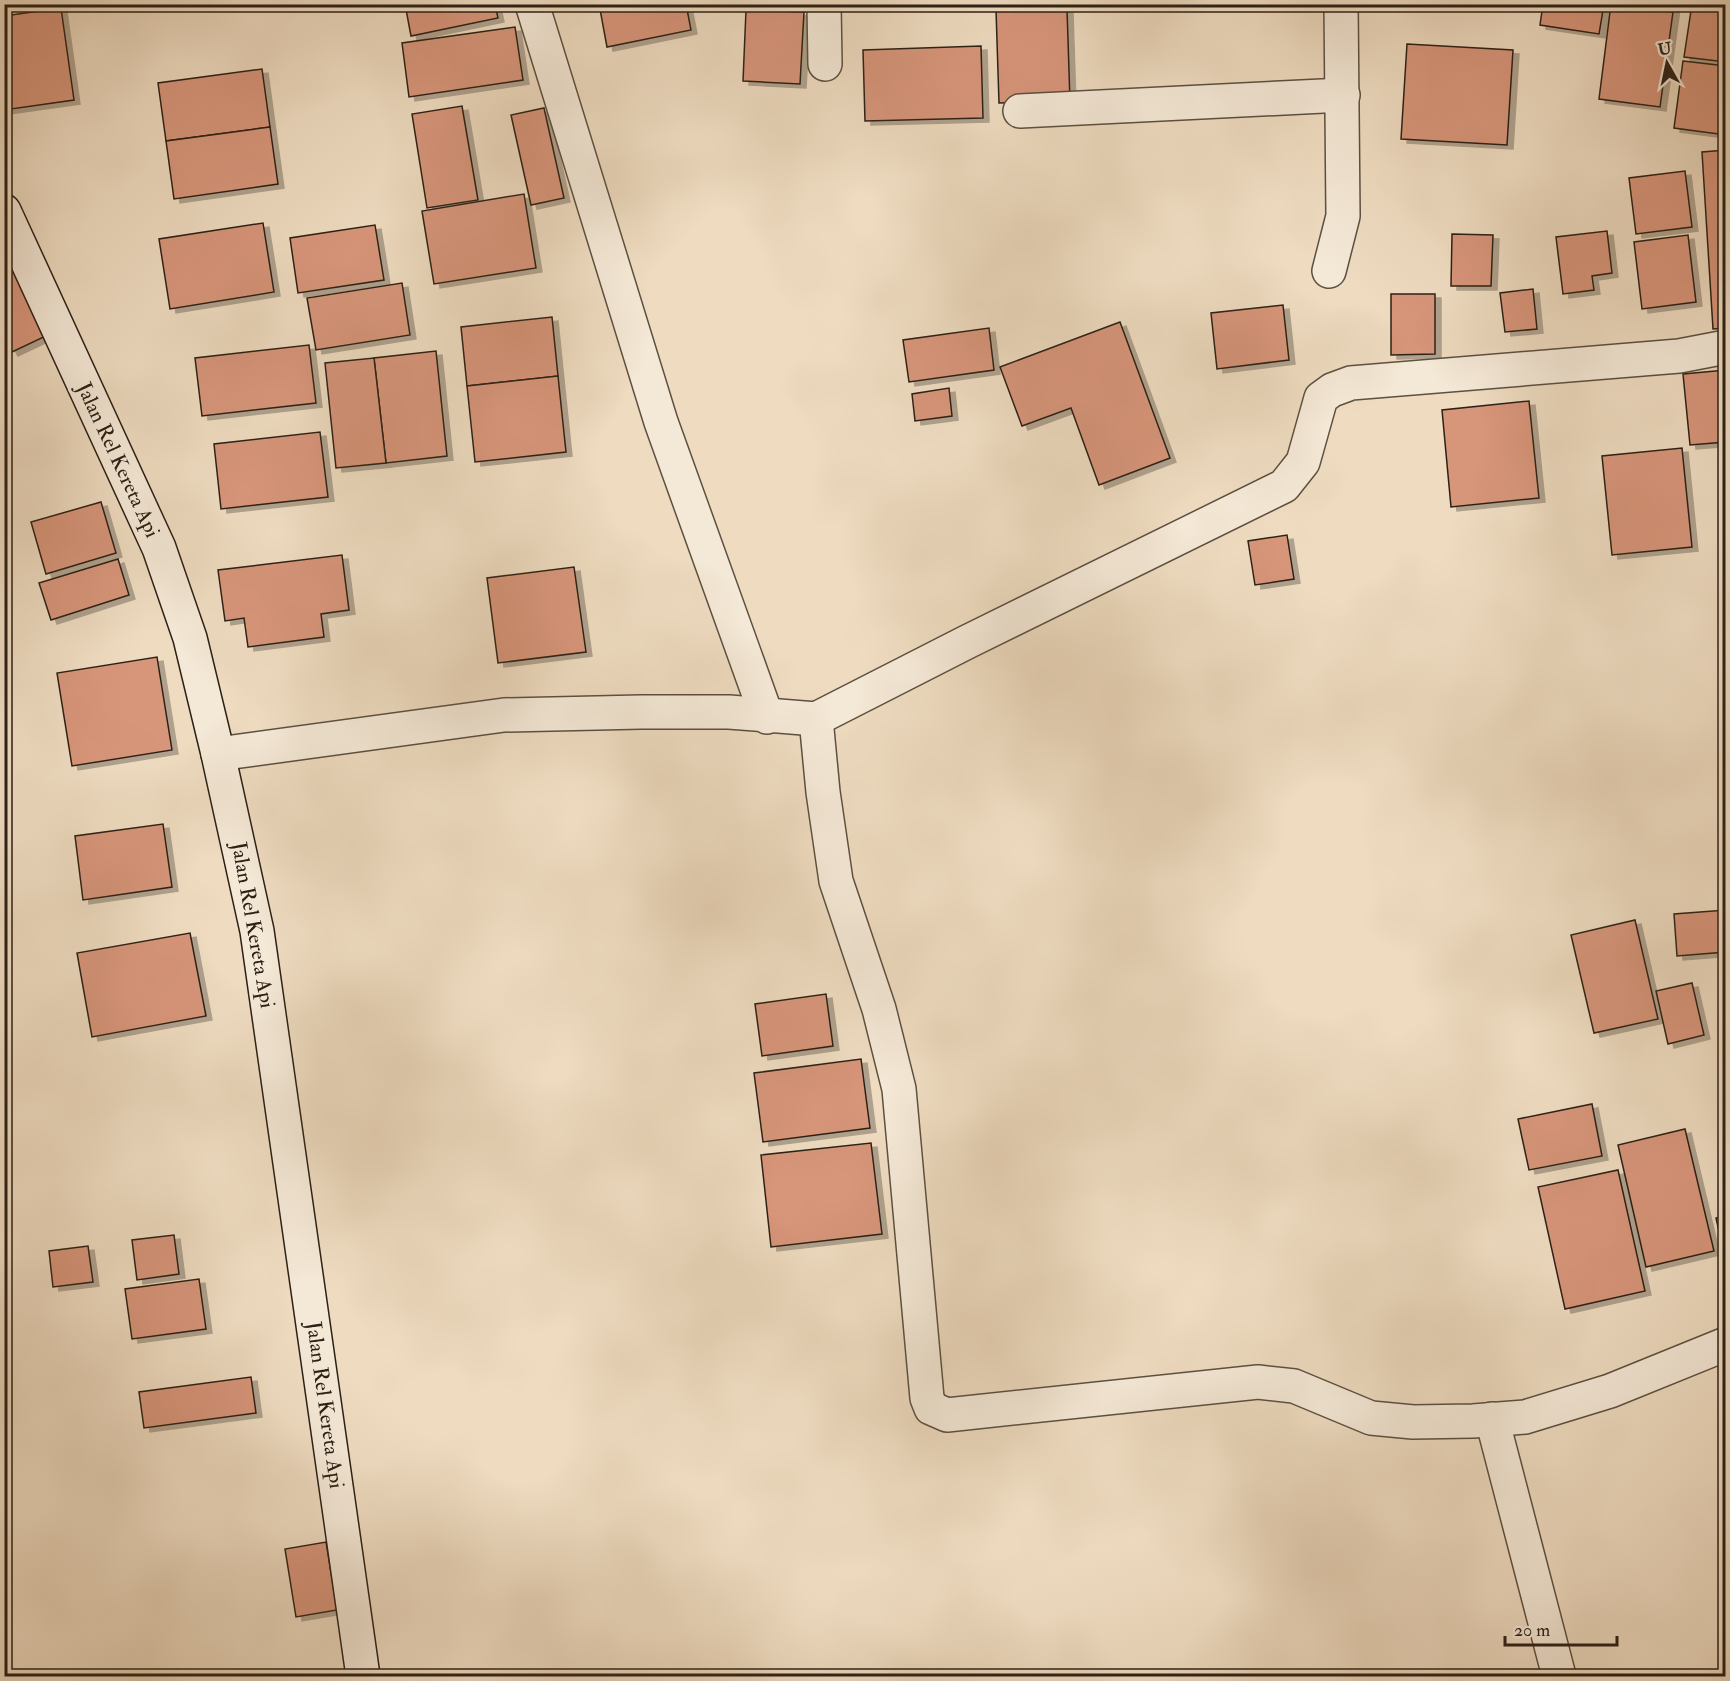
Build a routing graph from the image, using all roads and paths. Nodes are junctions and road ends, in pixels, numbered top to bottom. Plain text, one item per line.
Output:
1 (532, 4) edge
2 (824, 4) edge
3 (1341, 4) edge
4 (825, 64) dead end
5 (1342, 95) junction
6 (1020, 111) dead end
7 (4, 211) edge
8 (1329, 271) dead end
9 (1725, 347) edge
10 (767, 717) junction
11 (816, 719) junction
12 (218, 754) junction
13 (1725, 1344) edge
14 (1492, 1419) junction
15 (363, 1677) edge
16 (1559, 1677) edge

1 - 10 street
2 - 4 street
3 - 5 street
5 - 6 street
5 - 8 street
7 - 12 street, Jalan Rel Kereta Api
9 - 11 street
10 - 11 street
10 - 12 street
11 - 14 street
12 - 15 street, Jalan Rel Kereta Api
13 - 14 street
14 - 16 street

